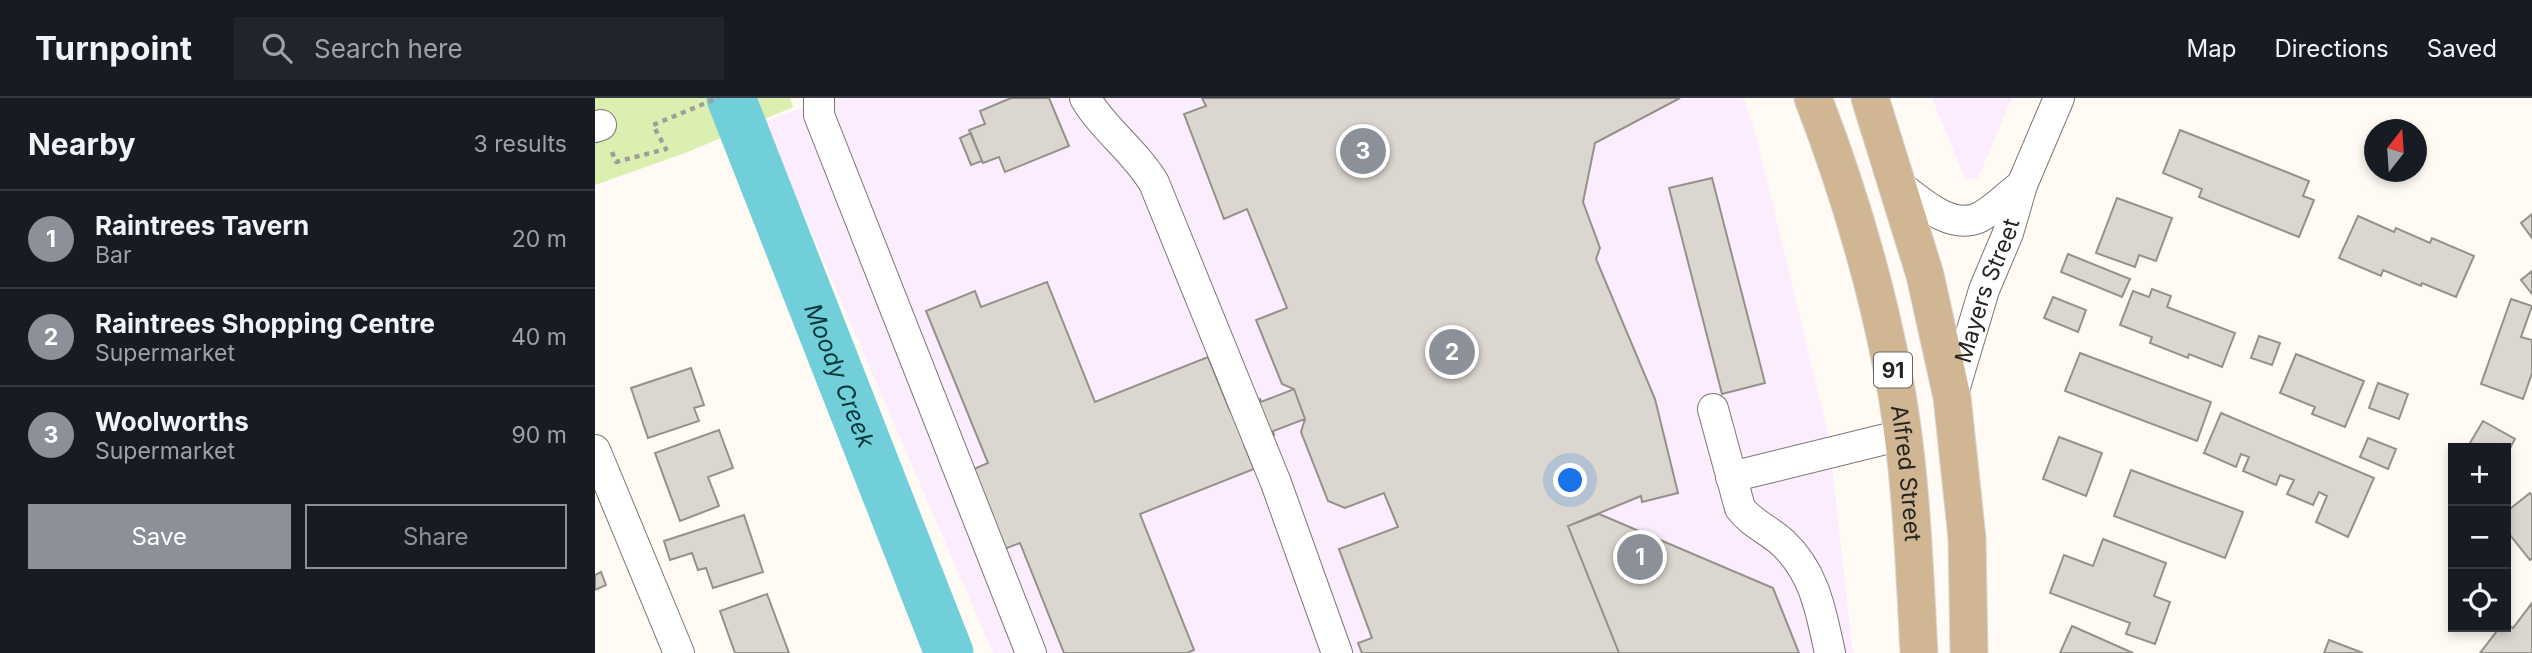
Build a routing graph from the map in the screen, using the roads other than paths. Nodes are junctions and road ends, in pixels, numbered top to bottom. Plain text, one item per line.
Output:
1 (819, 98) edge
2 (1085, 98) edge
3 (1813, 98) edge
4 (1870, 98) edge
5 (2059, 98) edge
6 (1896, 184) junction
7 (2022, 185) junction
8 (1952, 397) junction
9 (1713, 409) dead end
10 (1902, 435) junction
11 (595, 450) edge
12 (1731, 477) junction
13 (1972, 649) edge
14 (680, 653) edge
15 (1031, 653) edge
16 (1337, 653) edge
17 (1830, 653) edge
18 (1919, 653) edge

1 - 15 street
2 - 16 street
3 - 10 main road, Alfred Street / 91
4 - 6 main road, 91
5 - 7 street, Mayers Street
6 - 7 street, Mayers Street
6 - 8 main road, 91
7 - 8 street, Mayers Street
8 - 13 main road, 91
9 - 12 street
10 - 12 street
10 - 18 main road, Alfred Street / 91
11 - 14 street
12 - 17 street

